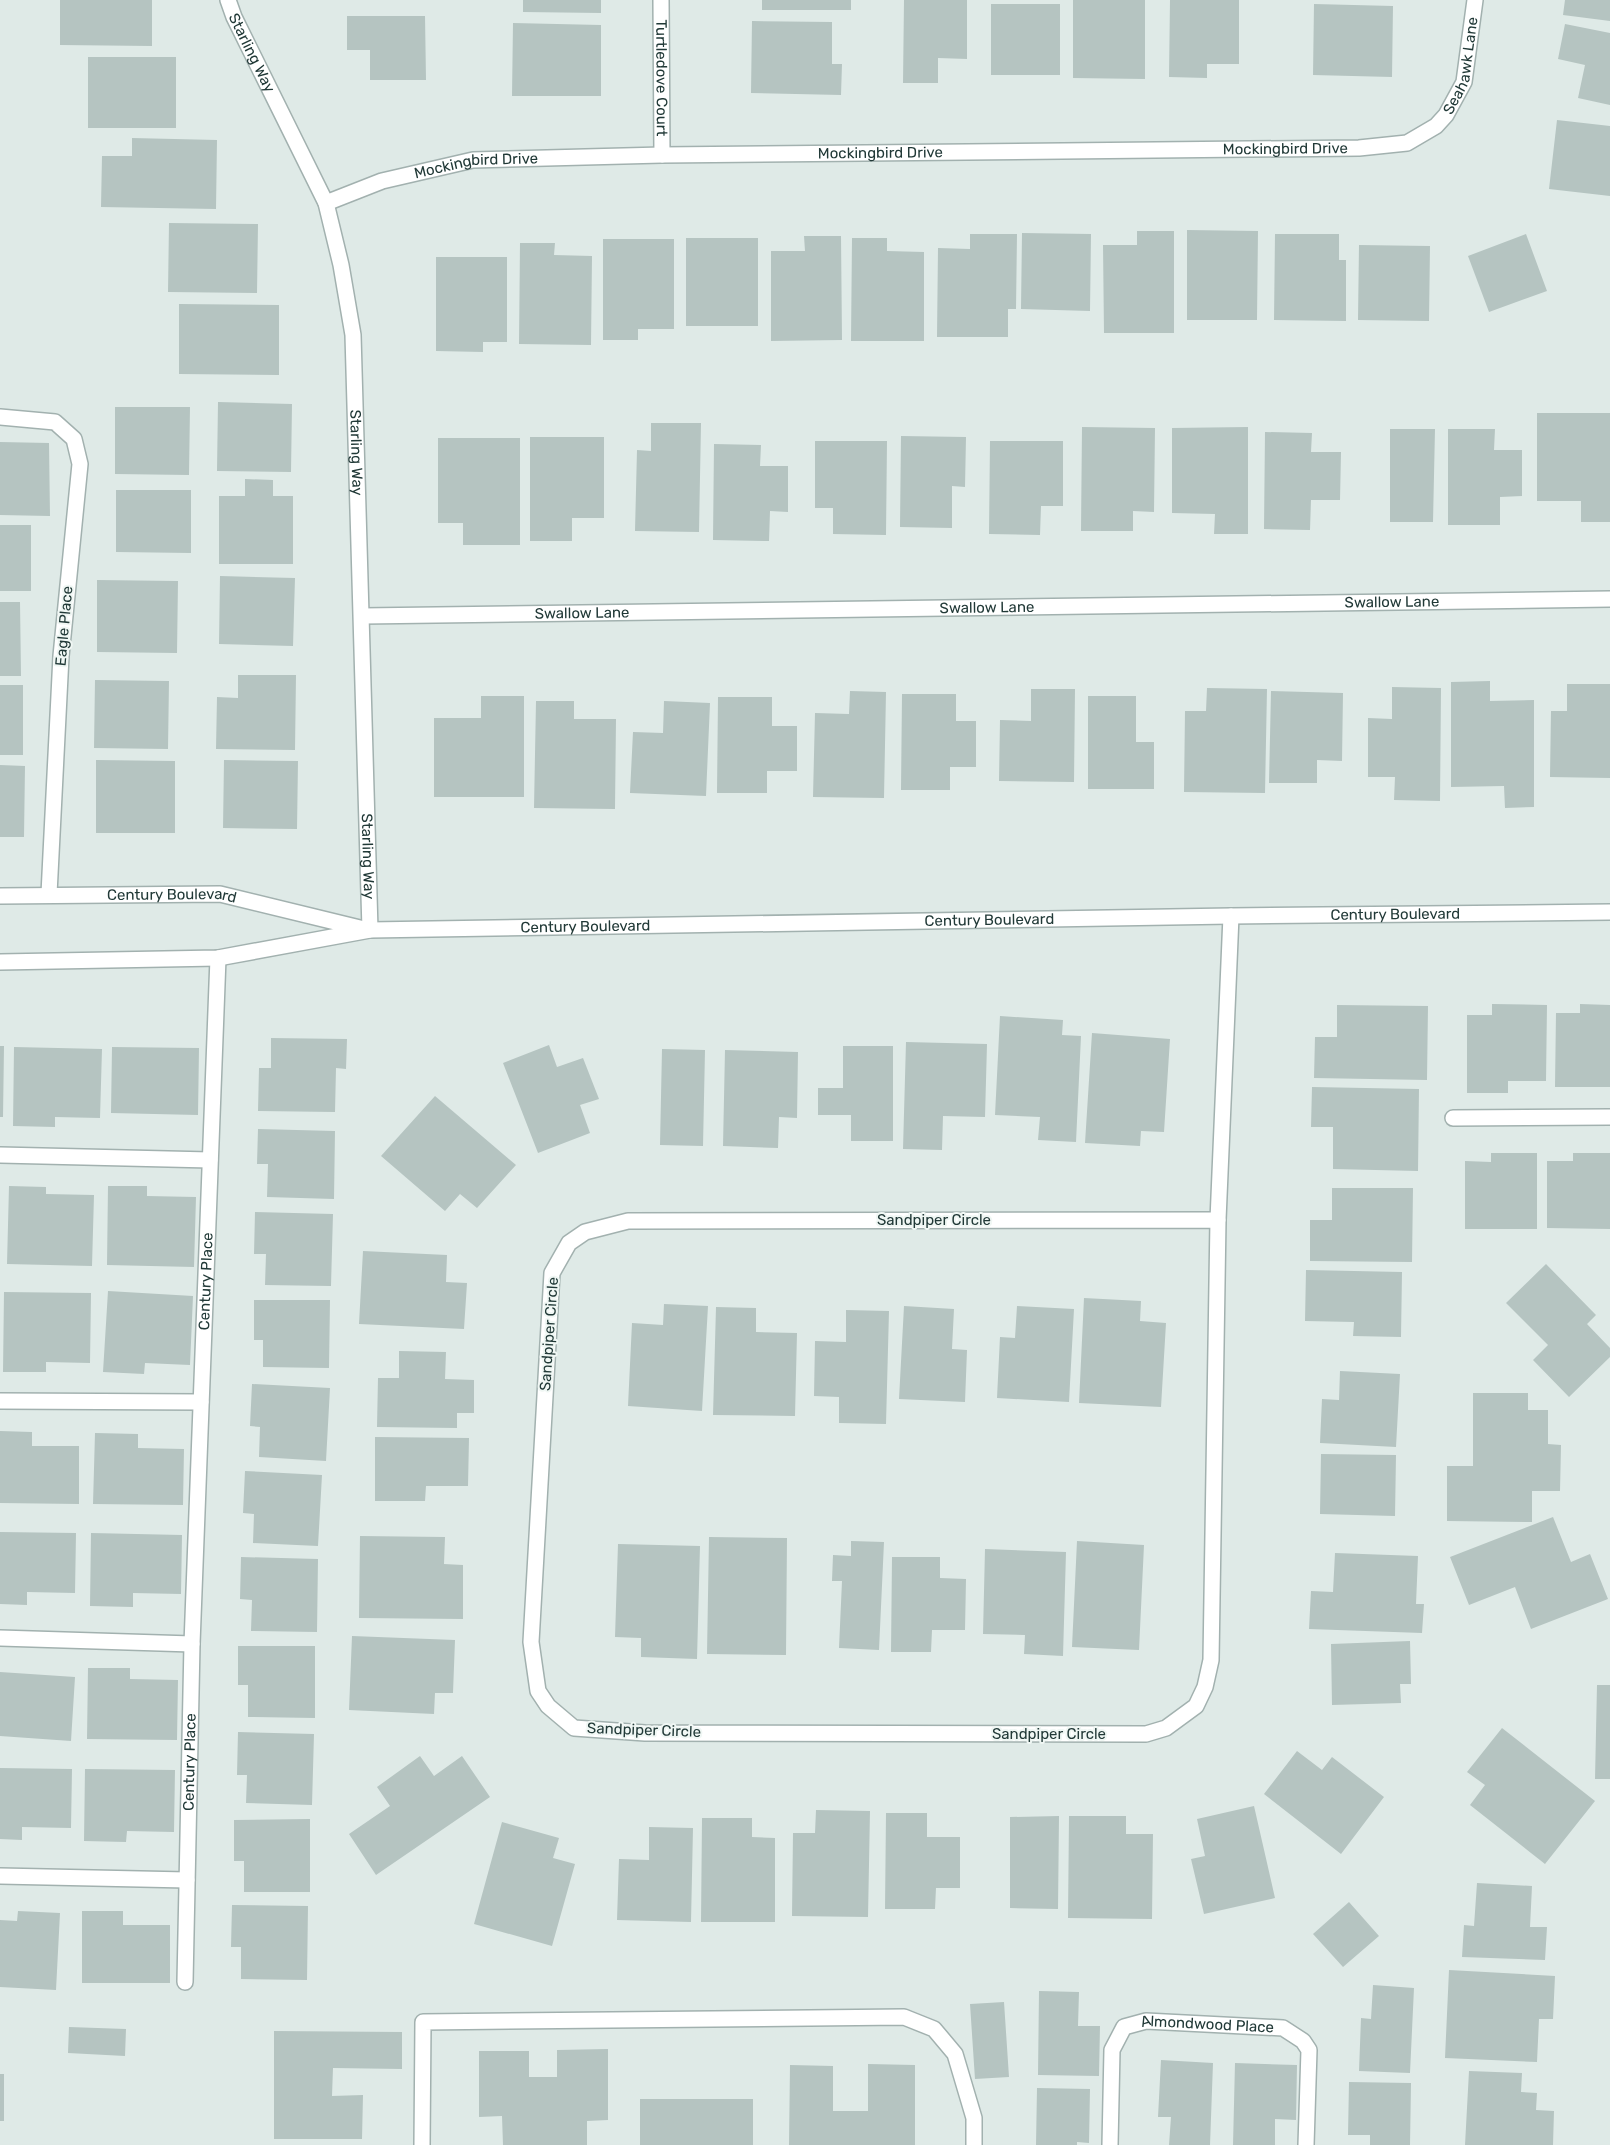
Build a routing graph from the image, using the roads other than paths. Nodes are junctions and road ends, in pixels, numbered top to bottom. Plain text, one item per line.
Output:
1 (228, 0) edge
2 (661, 0) edge
3 (1475, 0) edge
4 (1436, 126) joint
5 (662, 155) junction
6 (326, 203) junction
7 (0, 417) edge
8 (1610, 599) edge
9 (363, 616) junction
10 (50, 894) junction
11 (0, 896) edge
12 (1610, 912) edge
13 (1231, 916) junction
14 (370, 930) junction
15 (218, 958) junction
16 (0, 962) edge
17 (1610, 1117) edge
18 (1453, 1118) dead end
19 (0, 1155) edge
20 (210, 1160) junction
21 (1218, 1220) junction
22 (0, 1401) edge
23 (201, 1402) junction
24 (0, 1638) edge
25 (192, 1644) junction
26 (0, 1876) edge
27 (187, 1880) junction
28 (185, 1982) dead end
29 (422, 2145) edge
30 (974, 2145) edge
31 (1110, 2145) edge
32 (1306, 2145) edge

1 - 6 street, Starling Way
2 - 5 street, Turtledove Court
3 - 4 street, Seahawk Lane
4 - 5 street, Mockingbird Drive
5 - 6 street, Mockingbird Drive
6 - 9 street, Starling Way
7 - 10 street, Eagle Place
8 - 9 street, Swallow Lane
9 - 14 street, Starling Way
10 - 11 street, Century Boulevard
10 - 14 street, Century Boulevard
12 - 13 street, Century Boulevard
13 - 14 street, Century Boulevard
13 - 21 street, Sandpiper Circle
14 - 15 street, Century Boulevard
15 - 16 street, Century Boulevard
15 - 20 street, Century Place
17 - 18 street
19 - 20 street
20 - 23 street, Century Place
21 - 21 street, Sandpiper Circle
22 - 23 street
23 - 25 street, Century Place
24 - 25 street
25 - 27 street, Century Place
26 - 27 street
27 - 28 street, Century Place
29 - 30 street
31 - 32 street, Almondwood Place

